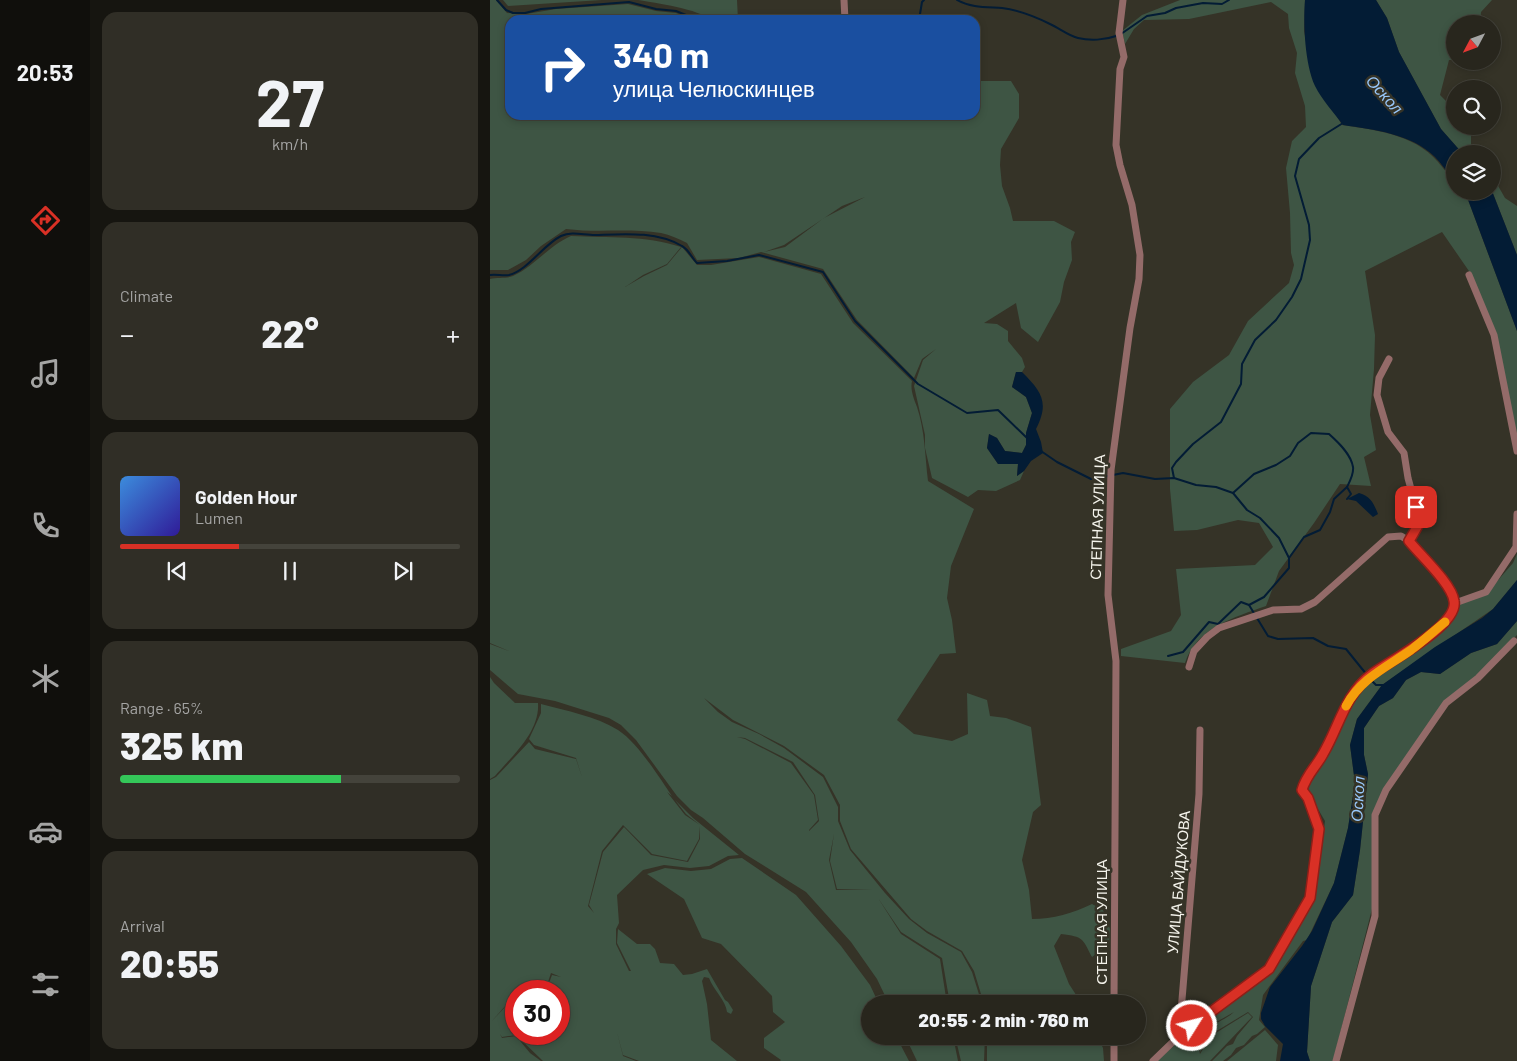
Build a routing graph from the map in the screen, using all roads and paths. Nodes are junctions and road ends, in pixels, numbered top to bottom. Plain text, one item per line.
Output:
1 (844, 0) edge
2 (1123, 0) edge
3 (846, 15) edge
4 (1469, 276) dead end
5 (1390, 359) dead end
6 (1517, 451) edge
7 (1517, 514) edge
8 (1409, 541) junction
9 (1455, 602) junction
10 (1514, 641) dead end
11 (1189, 667) dead end
12 (1200, 730) dead end
13 (1114, 995) edge
14 (1179, 1036) junction
15 (1114, 1045) edge
16 (1114, 1061) edge
17 (1153, 1061) edge
18 (1336, 1061) edge

1 - 3 street
2 - 13 street, СТЕПНАЯ УЛИЦА
4 - 6 street
5 - 8 street
7 - 9 street
8 - 9 street
8 - 11 street
9 - 14 street
10 - 18 street
12 - 14 street, УЛИЦА БАЙДУКОВА
14 - 17 street
15 - 16 street

